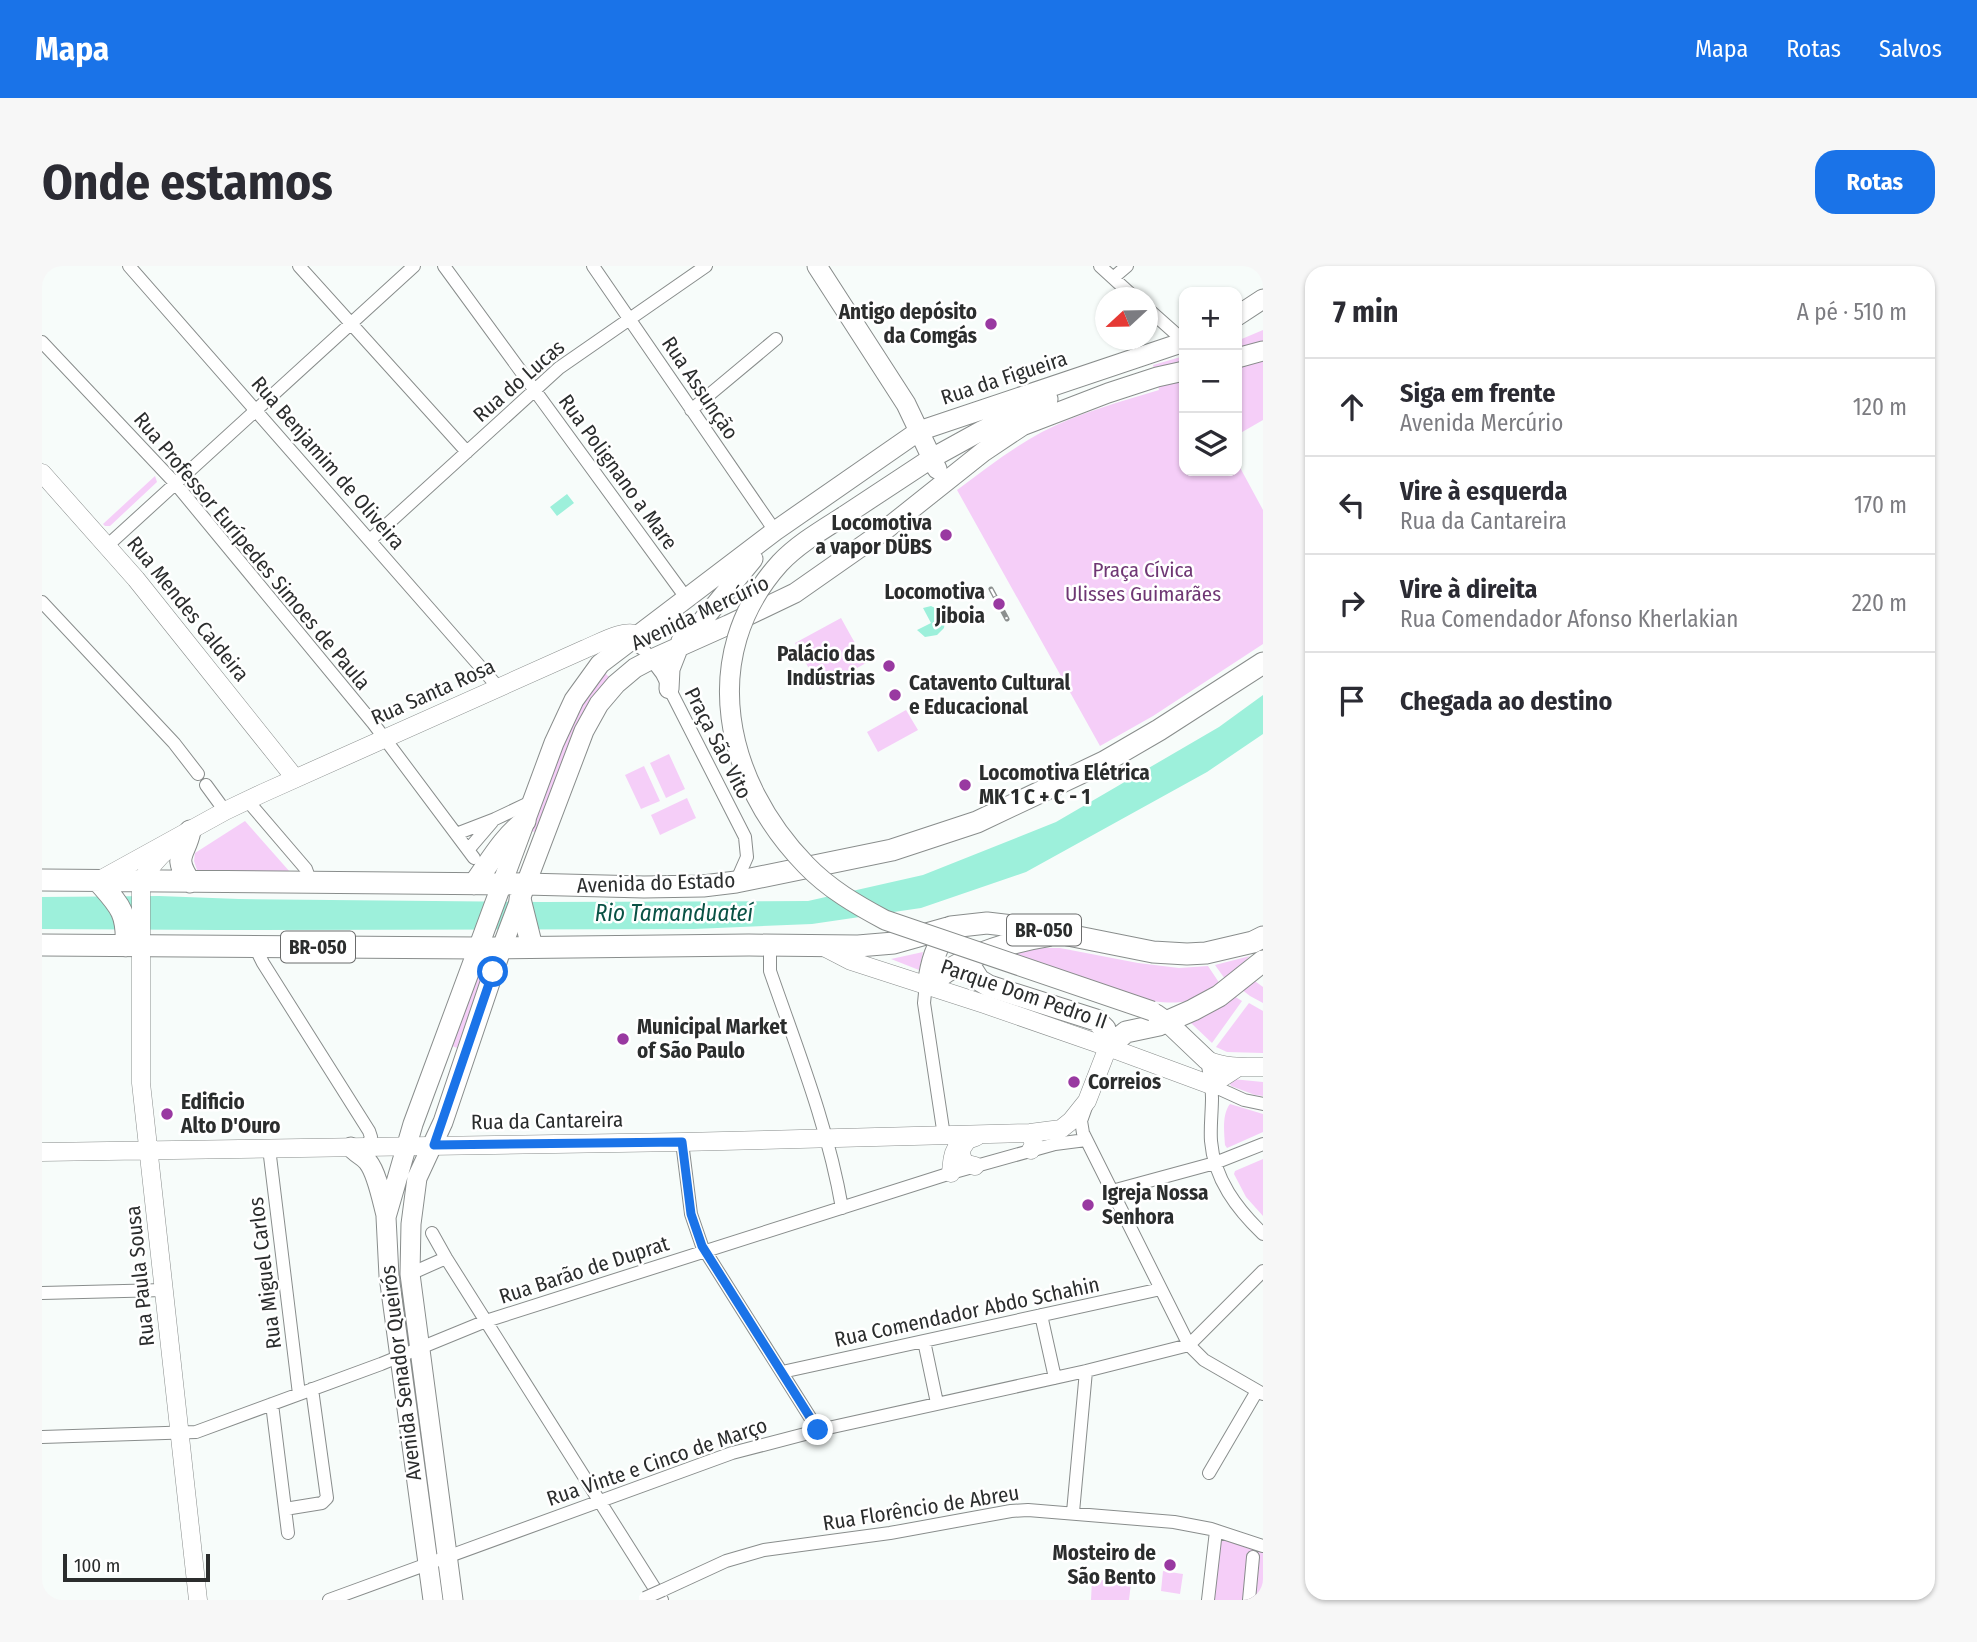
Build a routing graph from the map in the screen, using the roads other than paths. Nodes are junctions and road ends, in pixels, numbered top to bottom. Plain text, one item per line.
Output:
1 (129, 266) edge
2 (299, 266) edge
3 (414, 266) edge
4 (444, 266) edge
5 (593, 266) edge
6 (706, 266) edge
7 (817, 266) edge
8 (1100, 266) edge
9 (1127, 266) edge
10 (1113, 278) junction
11 (1123, 287) edge
12 (1263, 299) edge
13 (1242, 313) edge
14 (1263, 314) edge
15 (629, 318) junction
16 (1158, 319) edge
17 (1242, 322) edge
18 (351, 323) junction
19 (1179, 338) edge
20 (776, 339) dead end
21 (42, 342) edge
22 (1179, 344) edge
23 (1263, 351) edge
24 (1242, 357) edge
25 (1104, 369) junction
26 (1179, 371) edge
27 (1157, 377) junction
28 (534, 391) junction
29 (1035, 404) junction
30 (256, 410) junction
31 (691, 410) junction
32 (919, 430) junction
33 (467, 452) junction
34 (983, 452) junction
35 (932, 458) junction
36 (42, 473) edge
37 (944, 482) junction
38 (175, 483) junction
39 (773, 533) junction
40 (370, 540) junction
41 (107, 546) junction
42 (687, 599) junction
43 (42, 602) edge
44 (631, 637) junction
45 (667, 652) junction
46 (1263, 663) edge
47 (498, 687) junction
48 (669, 689) junction
49 (384, 738) junction
50 (198, 774) dead end
51 (295, 778) junction
52 (206, 785) dead end
53 (247, 800) junction
54 (533, 801) junction
55 (225, 811) junction
56 (495, 819) junction
57 (525, 821) junction
58 (190, 831) junction
59 (456, 834) junction
60 (42, 880) edge
61 (190, 882) junction
62 (736, 882) junction
63 (310, 883) junction
64 (474, 884) junction
65 (102, 886) junction
66 (141, 886) junction
67 (500, 887) junction
68 (522, 892) junction
69 (951, 927) junction
70 (1061, 934) junction
71 (1263, 937) edge
72 (481, 939) junction
73 (517, 940) junction
74 (134, 942) junction
75 (42, 945) edge
76 (259, 946) junction
77 (771, 946) junction
78 (822, 946) junction
79 (966, 960) junction
80 (1263, 961) edge
81 (928, 986) junction
82 (1159, 1016) junction
83 (1108, 1047) junction
84 (1207, 1060) junction
85 (1263, 1066) edge
86 (1237, 1068) junction
87 (1211, 1085) junction
88 (1087, 1101) junction
89 (1263, 1104) edge
90 (944, 1136) junction
91 (979, 1136) junction
92 (1054, 1137) junction
93 (827, 1139) junction
94 (1086, 1140) junction
95 (1030, 1141) junction
96 (682, 1142) junction
97 (1263, 1144) edge
98 (434, 1145) junction
99 (405, 1146) junction
100 (359, 1147) junction
101 (269, 1148) junction
102 (149, 1150) junction
103 (42, 1152) edge
104 (953, 1154) junction
105 (1215, 1163) junction
106 (975, 1166) junction
107 (951, 1173) junction
108 (417, 1178) junction
109 (1112, 1191) junction
110 (842, 1208) junction
111 (386, 1217) junction
112 (432, 1233) dead end
113 (1263, 1234) edge
114 (705, 1252) junction
115 (446, 1258) junction
116 (1263, 1271) edge
117 (410, 1274) junction
118 (389, 1276) junction
119 (1161, 1289) junction
120 (165, 1290) junction
121 (42, 1293) edge
122 (1041, 1315) junction
123 (486, 1321) junction
124 (924, 1341) junction
125 (1189, 1345) junction
126 (420, 1348) junction
127 (401, 1356) junction
128 (1086, 1371) junction
129 (782, 1373) junction
130 (1055, 1378) junction
131 (312, 1389) junction
132 (1260, 1392) edge
133 (299, 1394) junction
134 (937, 1403) junction
135 (272, 1404) junction
136 (818, 1430) junction
137 (181, 1433) junction
138 (42, 1437) edge
139 (1209, 1473) dead end
140 (600, 1502) junction
141 (285, 1508) junction
142 (1073, 1512) junction
143 (1216, 1531) junction
144 (288, 1533) dead end
145 (1263, 1546) edge
146 (447, 1557) junction
147 (1254, 1557) dead end
148 (428, 1564) junction
149 (663, 1595) edge
150 (643, 1599) edge
151 (198, 1600) edge
152 (329, 1600) edge
153 (433, 1600) edge
154 (453, 1600) edge
155 (1208, 1600) edge
156 (1249, 1600) edge

1 - 30 street, Rua Benjamim de Oliveira
2 - 18 street
3 - 18 street
4 - 28 street, Rua Polignano a Mare
5 - 15 street, Rua Assunção
6 - 15 street, Rua do Lucas
7 - 32 main road
8 - 10 street
9 - 10 street
10 - 11 street
12 - 13 main road
14 - 17 main road
15 - 28 street, Rua do Lucas
15 - 31 street, Rua Assunção
16 - 19 street
18 - 30 street
18 - 33 street
20 - 31 street
21 - 38 street, Rua Professor Eurípedes Simoes de Paula
22 - 25 main road, Rua da Figueira
23 - 24 main road
25 - 27 main road
25 - 29 main road
25 - 32 main road, Rua da Figueira
26 - 27 main road, Avenida Mercúrio
27 - 34 main road, Avenida Mercúrio
28 - 33 street, Rua do Lucas
28 - 42 street, Rua Polignano a Mare
29 - 34 main road
29 - 35 main road
30 - 38 street
30 - 40 street, Rua Benjamim de Oliveira
31 - 39 street, Rua Assunção
32 - 35 main road
32 - 39 main road, Avenida Mercúrio
33 - 40 street, Rua do Lucas
34 - 37 main road, Avenida Mercúrio
35 - 37 main road
35 - 82 main road, bridge
36 - 41 street, Rua Mendes Caldeira
37 - 45 main road, Avenida Mercúrio
38 - 41 street
38 - 49 street, Rua Professor Eurípedes Simoes de Paula
39 - 42 main road, Avenida Mercúrio
39 - 45 main road
40 - 47 street, Rua Benjamim de Oliveira
41 - 51 street, Rua Mendes Caldeira
42 - 44 main road, Avenida Mercúrio
43 - 50 street
44 - 45 street, Praça São Vito
44 - 47 street, Rua Santa Rosa
44 - 54 main road, Avenida Mercúrio
45 - 48 street, Praça São Vito
45 - 48 main road
45 - 68 main road, Avenida Mercúrio
46 - 62 highway, Avenida do Estado
47 - 49 street, Rua Santa Rosa
48 - 62 street, Praça São Vito
49 - 51 street, Rua Santa Rosa
49 - 59 street, Rua Professor Eurípedes Simoes de Paula
51 - 53 street, Rua Santa Rosa
52 - 55 street
53 - 55 street, Rua Santa Rosa
53 - 63 street
54 - 56 street
54 - 57 main road, Avenida Mercúrio
55 - 58 street, Rua Santa Rosa
56 - 59 street
56 - 59 street, Rua Professor Eurípedes Simoes de Paula
57 - 64 highway
57 - 67 main road, Avenida Mercúrio
58 - 61 highway
58 - 65 street
58 - 66 street
60 - 65 highway, Avenida do Estado
61 - 63 highway, Avenida do Estado
61 - 66 highway, Avenida do Estado
62 - 68 highway, Avenida do Estado
63 - 64 highway, Avenida do Estado
64 - 67 highway, Avenida do Estado
65 - 66 highway, Avenida do Estado
65 - 74 highway
66 - 74 street, Rua Paula Sousa
67 - 68 highway, Avenida do Estado
67 - 72 main road, Avenida Mercúrio
68 - 73 highway
69 - 70 highway, BR-050
69 - 78 highway, BR-050
69 - 81 highway
70 - 71 highway, BR-050
70 - 79 highway
72 - 73 highway, BR-050
72 - 76 highway, BR-050
72 - 99 main road, Avenida Mercúrio
73 - 77 highway, BR-050
73 - 98 main road
74 - 75 highway, BR-050
74 - 76 highway, BR-050
74 - 102 street, Rua Paula Sousa
76 - 100 street
77 - 78 highway, BR-050
77 - 93 street
78 - 81 street, Parque Dom Pedro II
79 - 81 highway
79 - 83 highway
80 - 82 highway
81 - 83 street, Parque Dom Pedro II
81 - 90 street
82 - 83 highway
82 - 84 main road
83 - 87 street, Parque Dom Pedro II
83 - 88 street
84 - 86 street
84 - 87 street
85 - 86 street
86 - 87 street
87 - 89 street, Parque Dom Pedro II
87 - 105 street
88 - 92 street
88 - 94 street
90 - 91 street, Rua da Cantareira
90 - 93 street, Rua da Cantareira
90 - 104 street
91 - 95 street, Rua da Cantareira
91 - 104 street
91 - 106 street
92 - 94 street
92 - 95 street, Rua da Cantareira
93 - 96 street, Rua da Cantareira
93 - 110 street
94 - 109 street
95 - 106 street, Rua Barão de Duprat
96 - 98 street, Rua da Cantareira
96 - 114 street
97 - 105 street
98 - 99 street, Rua da Cantareira
98 - 108 main road, Avenida Senador Queirós
99 - 100 street, Rua da Cantareira
99 - 111 main road, Avenida Senador Queirós
100 - 101 street, Rua da Cantareira
100 - 111 main road
101 - 102 street, Rua da Cantareira
101 - 133 street, Rua Miguel Carlos
102 - 103 street, Rua da Cantareira
102 - 120 street, Rua Paula Sousa
104 - 107 street
105 - 109 street
105 - 113 street
106 - 107 street, Rua Barão de Duprat
107 - 110 street, Rua Barão de Duprat
108 - 117 main road, Avenida Senador Queirós
108 - 118 main road
109 - 119 street
110 - 114 street, Rua Barão de Duprat
111 - 118 main road, Avenida Senador Queirós
112 - 115 street
114 - 123 street, Rua Barão de Duprat
114 - 129 street
115 - 117 street
115 - 123 street
116 - 125 street
117 - 126 main road, Avenida Senador Queirós
118 - 127 main road, Avenida Senador Queirós
119 - 122 street, Rua Comendador Abdo Schahin
119 - 125 street
120 - 121 street
120 - 137 street, Rua Paula Sousa
122 - 124 street, Rua Comendador Abdo Schahin
122 - 130 street
123 - 126 street, Rua Barão de Duprat
123 - 140 street
124 - 129 street, Rua Comendador Abdo Schahin
124 - 134 street
125 - 128 street, Rua Vinte e Cinco de Março
125 - 132 street
126 - 127 street, Rua Barão de Duprat
126 - 146 main road, Avenida Senador Queirós
127 - 131 street, Rua Barão de Duprat
127 - 148 main road, Avenida Senador Queirós
128 - 130 street, Rua Vinte e Cinco de Março
128 - 142 street
129 - 136 street
130 - 134 street, Rua Vinte e Cinco de Março
131 - 133 street, Rua Barão de Duprat
131 - 141 street
132 - 139 street
133 - 135 street, Rua Barão de Duprat
134 - 136 street, Rua Vinte e Cinco de Março
135 - 137 street, Rua Barão de Duprat
135 - 141 street
136 - 140 street, Rua Vinte e Cinco de Março
137 - 138 street, Rua Barão de Duprat
137 - 151 street, Rua Paula Sousa
140 - 146 street, Rua Vinte e Cinco de Março
140 - 149 street
141 - 144 street
142 - 143 street, Rua Florêncio de Abreu
142 - 149 street, Rua Florêncio de Abreu
143 - 145 street, Rua Florêncio de Abreu
143 - 155 street
146 - 148 street, Rua Vinte e Cinco de Março
146 - 154 main road, Avenida Senador Queirós
147 - 156 street
148 - 152 street, Rua Vinte e Cinco de Março
148 - 153 main road, Avenida Senador Queirós
149 - 150 street, Rua Florêncio de Abreu, bridge

